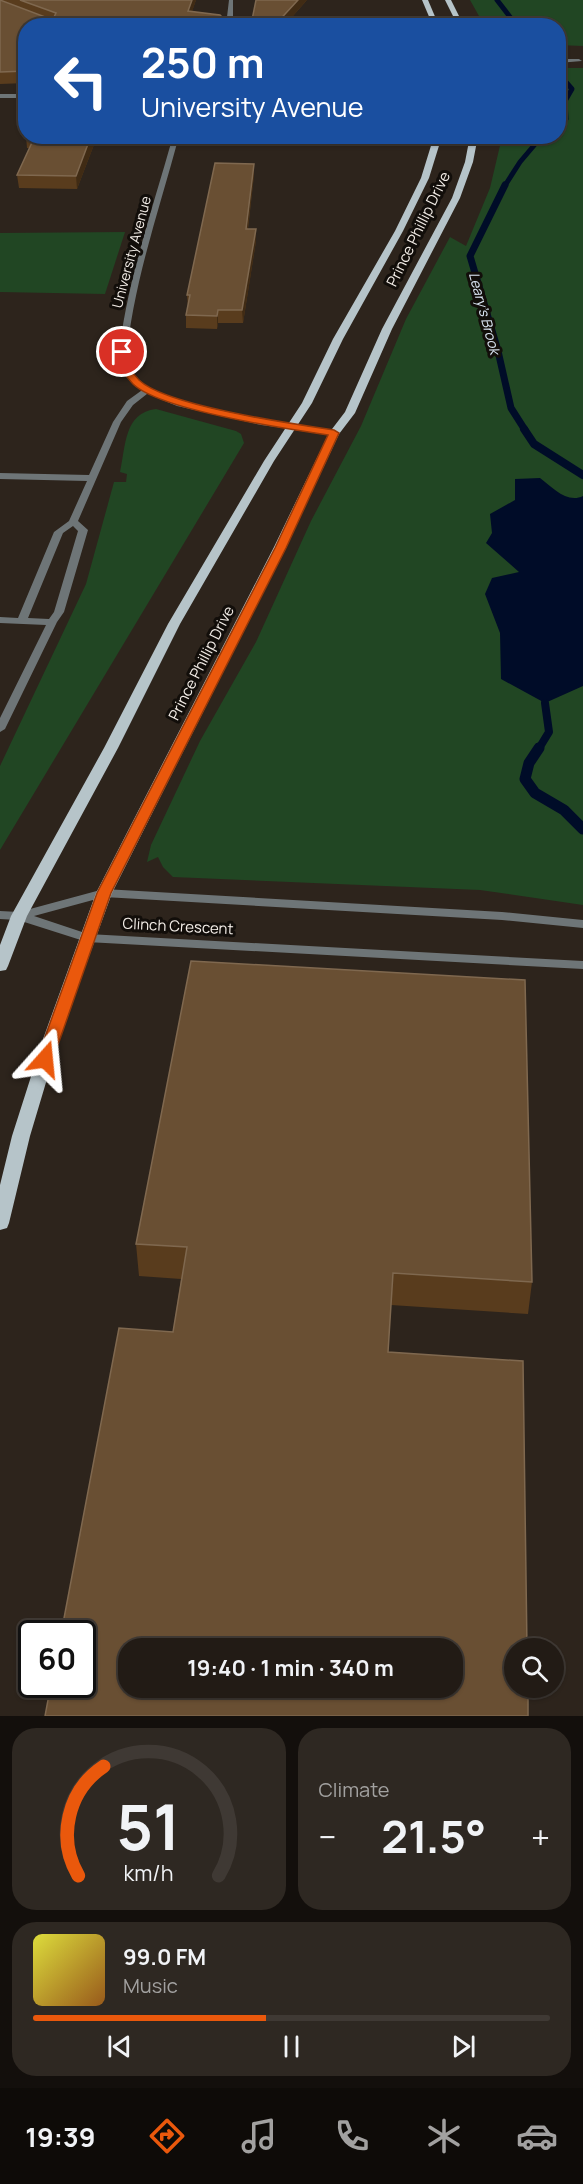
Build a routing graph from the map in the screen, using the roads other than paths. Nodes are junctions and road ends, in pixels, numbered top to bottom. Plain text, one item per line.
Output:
1 (231, 0) edge
2 (425, 0) edge
3 (448, 0) edge
4 (229, 18) edge
5 (433, 18) edge
6 (457, 18) edge
7 (0, 96) edge
8 (18, 96) edge
9 (174, 144) edge
10 (436, 144) edge
11 (472, 144) edge
12 (148, 390) junction
13 (292, 427) junction
14 (334, 433) junction
15 (0, 476) edge
16 (93, 478) junction
17 (74, 522) junction
18 (0, 620) edge
19 (22, 620) junction
20 (52, 622) junction
21 (0, 729) edge
22 (104, 893) junction
23 (0, 915) edge
24 (19, 916) junction
25 (583, 924) edge
26 (87, 938) junction
27 (583, 964) edge
28 (0, 966) edge
29 (0, 1223) edge

1 - 4 street
2 - 5 main road
3 - 6 main road
7 - 8 street
9 - 12 street, University Avenue
10 - 13 main road, Prince Phillip Drive
11 - 14 main road, Prince Phillip Drive
12 - 13 street, University Avenue
12 - 16 street
13 - 14 street, University Avenue
13 - 24 main road, Prince Phillip Drive
14 - 22 main road, Prince Phillip Drive
15 - 16 street
16 - 17 street
17 - 19 street
17 - 20 street
18 - 19 street
19 - 20 street
20 - 21 street
22 - 24 street, Clinch Crescent
22 - 25 street, Clinch Crescent
22 - 26 main road, Prince Phillip Drive
23 - 24 street
24 - 26 street, Clinch Crescent
24 - 28 main road, Prince Phillip Drive
26 - 27 street, Clinch Crescent
26 - 29 main road, Prince Phillip Drive

